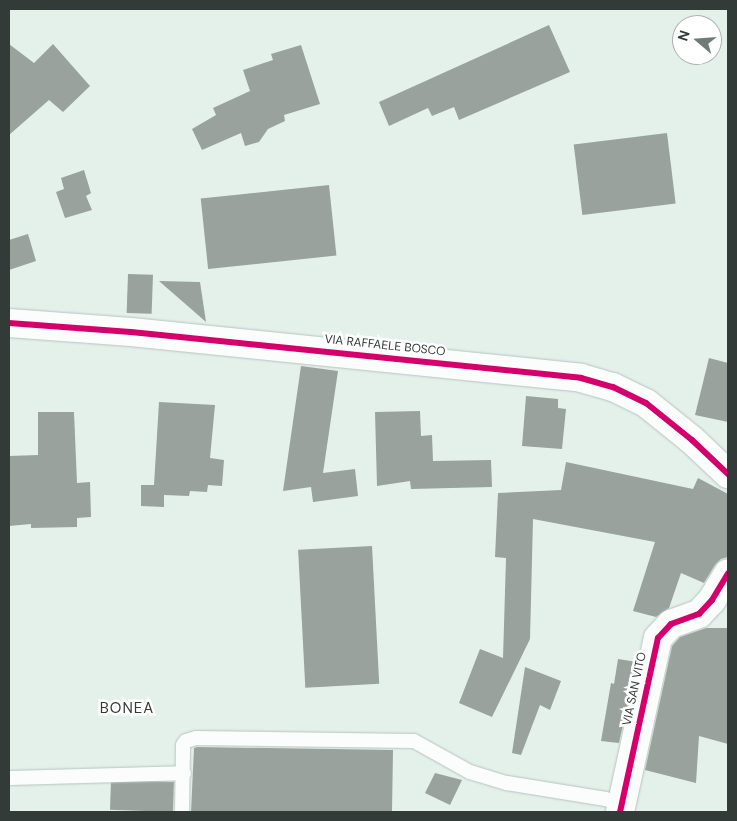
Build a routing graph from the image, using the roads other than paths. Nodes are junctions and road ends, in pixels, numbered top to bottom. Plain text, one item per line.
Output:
1 (9, 322) edge
2 (728, 474) edge
3 (728, 573) edge
4 (184, 772) junction
5 (9, 778) edge
6 (620, 809) edge
7 (182, 812) edge

1 - 2 street, VIA RAFFAELE BOSCO
3 - 6 street, VIA SAN VITO
4 - 5 lane
4 - 6 lane
4 - 7 lane

